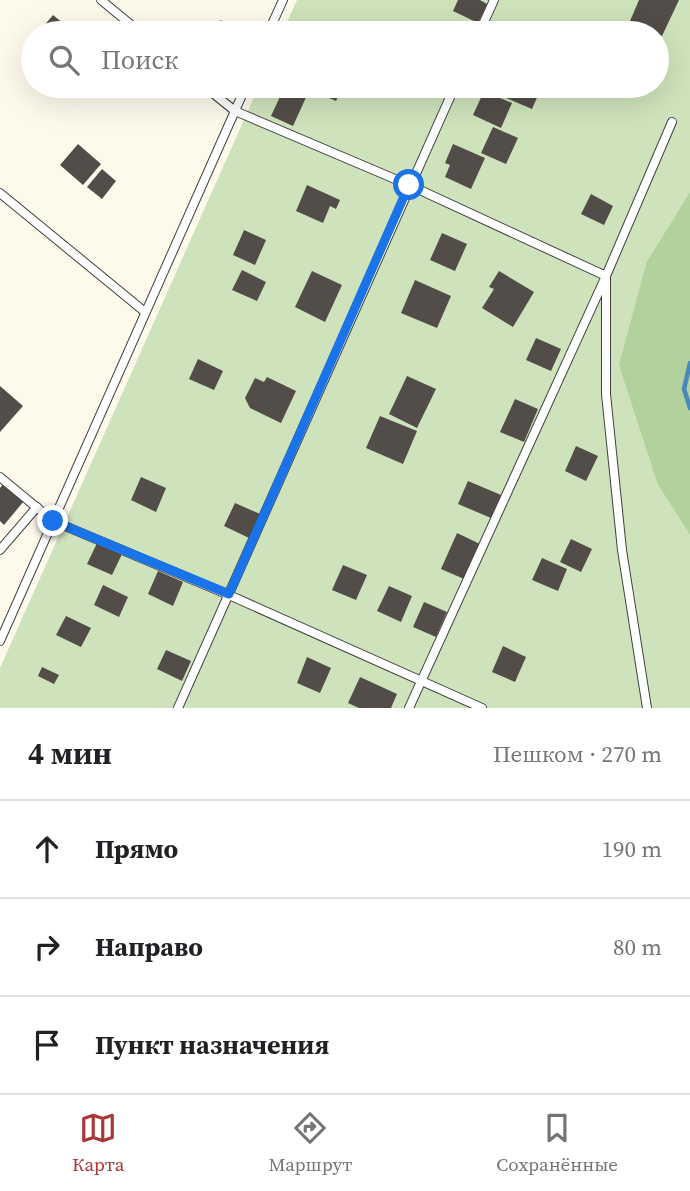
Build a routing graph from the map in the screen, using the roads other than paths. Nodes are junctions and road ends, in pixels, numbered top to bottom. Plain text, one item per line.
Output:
1 (101, 0) edge
2 (283, 0) edge
3 (494, 0) edge
4 (126, 21) edge
5 (273, 21) edge
6 (484, 21) edge
7 (219, 98) edge
8 (241, 98) edge
9 (449, 98) edge
10 (235, 111) junction
11 (672, 122) dead end
12 (409, 185) junction
13 (0, 193) edge
14 (606, 276) junction
15 (145, 312) junction
16 (0, 477) edge
17 (37, 507) junction
18 (53, 521) junction
19 (0, 550) edge
20 (229, 594) junction
21 (0, 641) edge
22 (421, 681) junction
23 (178, 708) edge
24 (409, 708) edge
25 (482, 708) edge
26 (647, 708) edge

1 - 4 lane
2 - 5 lane
3 - 6 lane
7 - 10 lane
8 - 10 lane
9 - 12 lane
10 - 12 lane
10 - 15 lane
11 - 14 lane
12 - 14 lane
12 - 20 lane
13 - 15 lane
14 - 22 lane
14 - 26 lane
15 - 18 lane
16 - 17 lane
17 - 18 lane
17 - 19 lane
18 - 20 lane
18 - 21 lane
20 - 22 lane
20 - 23 lane
22 - 24 lane
22 - 25 lane

